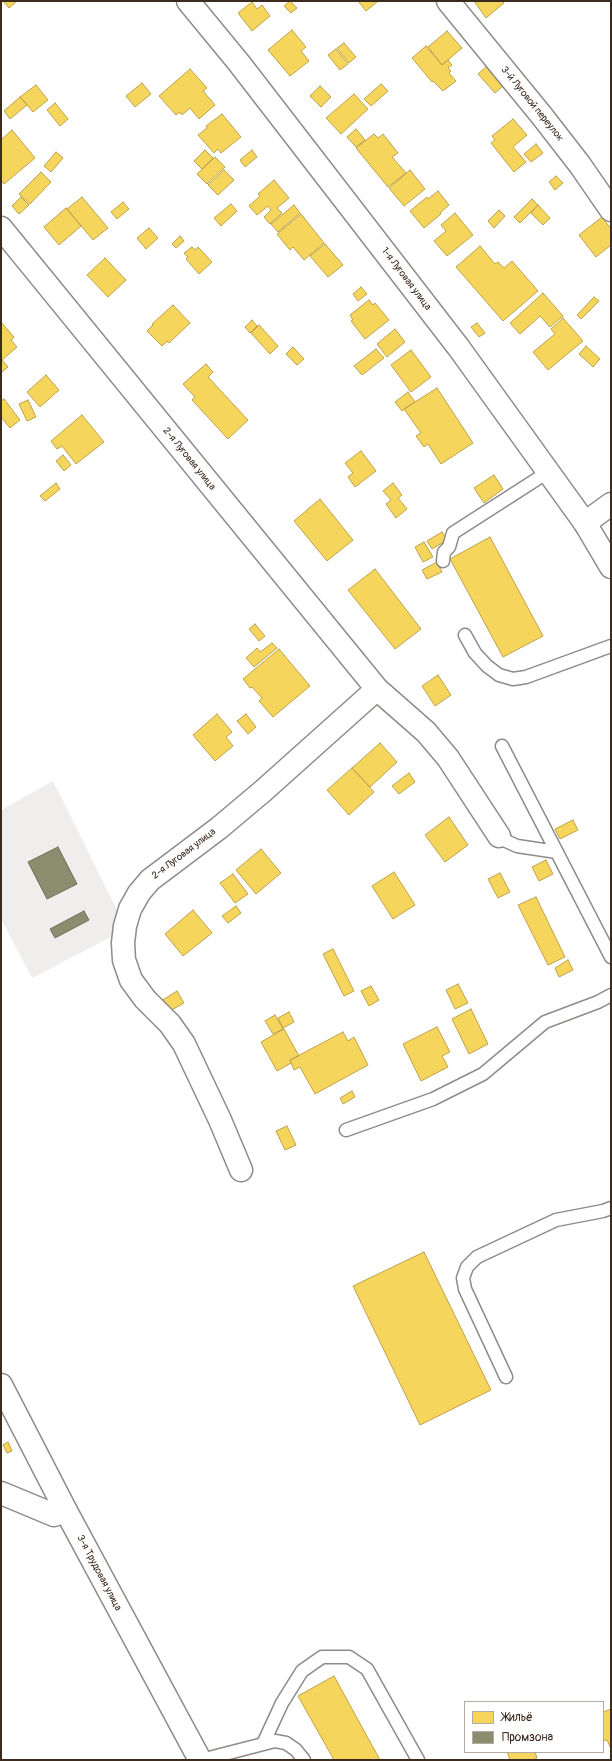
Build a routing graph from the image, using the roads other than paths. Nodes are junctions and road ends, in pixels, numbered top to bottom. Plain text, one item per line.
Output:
1 (188, 1) edge
2 (448, 1) edge
3 (611, 210) edge
4 (1, 228) edge
5 (548, 472) junction
6 (611, 504) edge
7 (585, 523) junction
8 (443, 560) dead end
9 (611, 567) edge
10 (465, 635) dead end
11 (611, 646) edge
12 (377, 690) junction
13 (502, 746) dead end
14 (499, 836) joint
15 (557, 852) junction
16 (611, 956) edge
17 (611, 995) edge
18 (346, 1130) dead end
19 (241, 1170) dead end
20 (611, 1208) edge
21 (506, 1377) dead end
22 (1, 1385) edge
23 (1, 1493) edge
24 (66, 1511) junction
25 (263, 1744) junction
26 (200, 1760) edge
27 (304, 1760) edge
28 (418, 1760) edge

1 - 5 street, 1-я Луговая улица
2 - 3 street, 3-й Луговой переулок
4 - 12 street, 2-я Луговая улица
5 - 7 street, 1-я Луговая улица
5 - 8 lane
6 - 7 street
7 - 9 street, 1-я Луговая улица
10 - 11 lane
12 - 14 street, 2-я Луговая улица
12 - 19 street, 2-я Луговая улица
13 - 15 lane
14 - 15 lane
15 - 16 lane
17 - 18 lane
20 - 21 lane
22 - 24 street, 3-я Трудовая улица
23 - 24 street
24 - 26 street, 3-я Трудовая улица
25 - 26 lane
25 - 27 lane
25 - 28 lane

